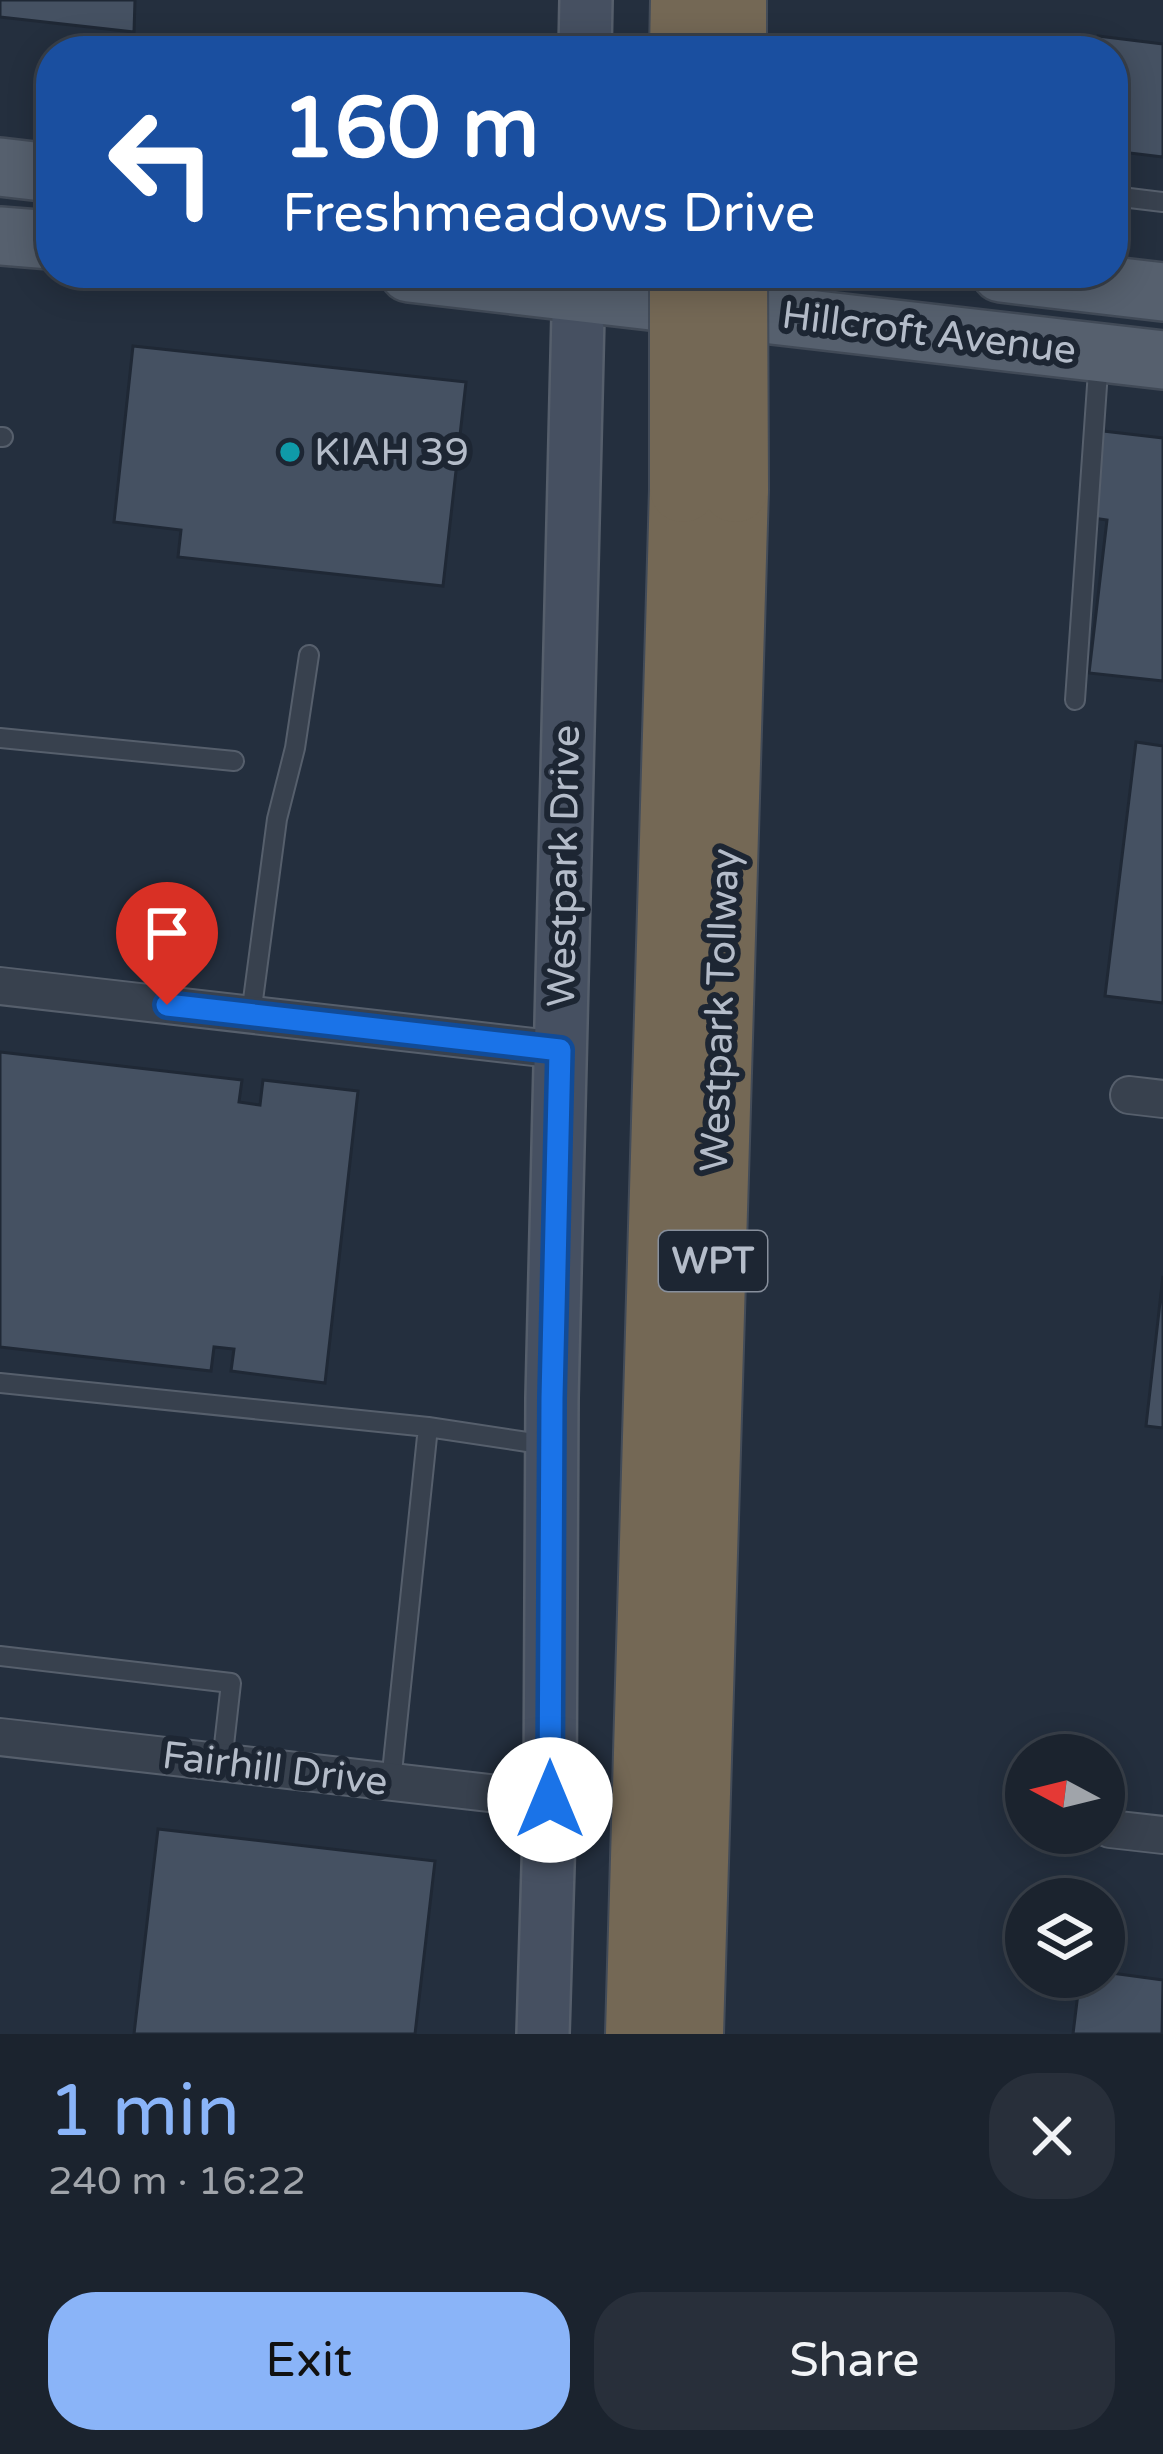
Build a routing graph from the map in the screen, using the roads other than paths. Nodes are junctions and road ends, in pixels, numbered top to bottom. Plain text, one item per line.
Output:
1 (586, 0) edge
2 (723, 12) edge
3 (585, 36) edge
4 (698, 36) edge
5 (0, 167) edge
6 (36, 171) edge
7 (1128, 198) edge
8 (1163, 202) edge
9 (0, 236) edge
10 (36, 239) edge
11 (579, 288) edge
12 (617, 288) edge
13 (685, 288) edge
14 (732, 288) edge
15 (1128, 288) edge
16 (1163, 292) edge
17 (1100, 352) junction
18 (1163, 360) edge
19 (709, 489) junction
20 (309, 655) dead end
21 (1076, 700) dead end
22 (0, 738) edge
23 (234, 761) dead end
24 (0, 986) edge
25 (251, 1015) junction
26 (560, 1050) junction
27 (0, 1383) edge
28 (428, 1427) junction
29 (552, 1445) junction
30 (0, 1656) edge
31 (0, 1737) edge
32 (222, 1763) junction
33 (392, 1782) junction
34 (550, 1800) junction
35 (1125, 1830) edge
36 (1163, 1834) edge
37 (543, 2034) edge
38 (639, 2034) edge
39 (690, 2034) edge

1 - 3 main road
2 - 4 highway
5 - 6 main road
7 - 8 lane
9 - 10 main road
11 - 26 main road, Westpark Drive
12 - 17 main road, Hillcroft Avenue
13 - 19 highway, Westpark Tollway / WPT, bridge
14 - 19 highway, Westpark Tollway / WPT, bridge
15 - 16 main road, Hillcroft Avenue
17 - 18 main road, Hillcroft Avenue
17 - 21 lane
19 - 38 highway, Westpark Tollway / WPT
19 - 39 highway, Westpark Tollway / WPT
20 - 25 lane
22 - 23 lane
24 - 25 street
25 - 26 street
26 - 29 main road, Westpark Drive
27 - 28 lane
28 - 29 lane
28 - 33 lane
29 - 34 main road, Westpark Drive
30 - 32 lane
31 - 32 street, Fairhill Drive
32 - 33 street, Fairhill Drive
33 - 34 street, Fairhill Drive
34 - 37 main road, Westpark Drive
35 - 36 street

